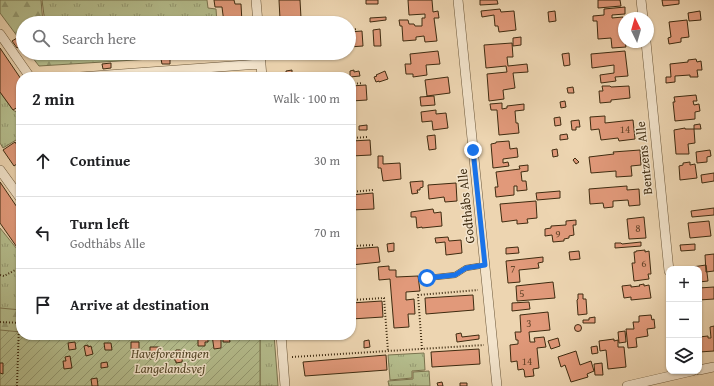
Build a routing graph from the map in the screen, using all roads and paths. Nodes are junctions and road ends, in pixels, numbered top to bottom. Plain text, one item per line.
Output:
1 (256, 0) edge
2 (458, 0) edge
3 (641, 0) edge
4 (642, 12) edge
5 (257, 16) edge
6 (0, 34) edge
7 (647, 48) edge
8 (16, 57) edge
9 (18, 60) edge
10 (261, 60) edge
11 (261, 64) junction
12 (27, 72) edge
13 (150, 72) edge
14 (262, 72) edge
15 (363, 83) dead end
16 (356, 84) edge
17 (368, 137) dead end
18 (356, 138) edge
19 (0, 170) edge
20 (373, 190) dead end
21 (16, 192) edge
22 (356, 192) edge
23 (374, 245) dead end
24 (356, 246) edge
25 (485, 265) junction
26 (668, 266) edge
27 (16, 270) edge
28 (0, 276) edge
29 (427, 278) dead end
30 (488, 289) junction
31 (356, 300) edge
32 (0, 322) edge
33 (16, 323) edge
34 (19, 340) edge
35 (282, 340) edge
36 (493, 344) junction
37 (422, 349) junction
38 (388, 351) junction
39 (283, 358) junction
40 (714, 367) edge
41 (702, 369) edge
42 (672, 374) edge
43 (17, 386) edge
44 (286, 386) edge
45 (498, 386) edge
46 (627, 386) edge

1 - 5 street
2 - 25 street, Godthåbs Alle
3 - 4 street
6 - 8 street
7 - 26 street, Bentzens Alle
9 - 12 street
10 - 11 street
11 - 13 street
11 - 14 street
15 - 16 path
17 - 18 path
19 - 21 street
20 - 22 path
23 - 24 path
25 - 29 lane
25 - 30 street, Godthåbs Alle
27 - 28 path
30 - 36 street, Godthåbs Alle
30 - 37 path
31 - 38 path
32 - 33 path
34 - 43 path
35 - 39 street
36 - 37 path
36 - 45 street, Godthåbs Alle
37 - 38 path
38 - 39 path
39 - 44 street
40 - 41 street
42 - 46 street

